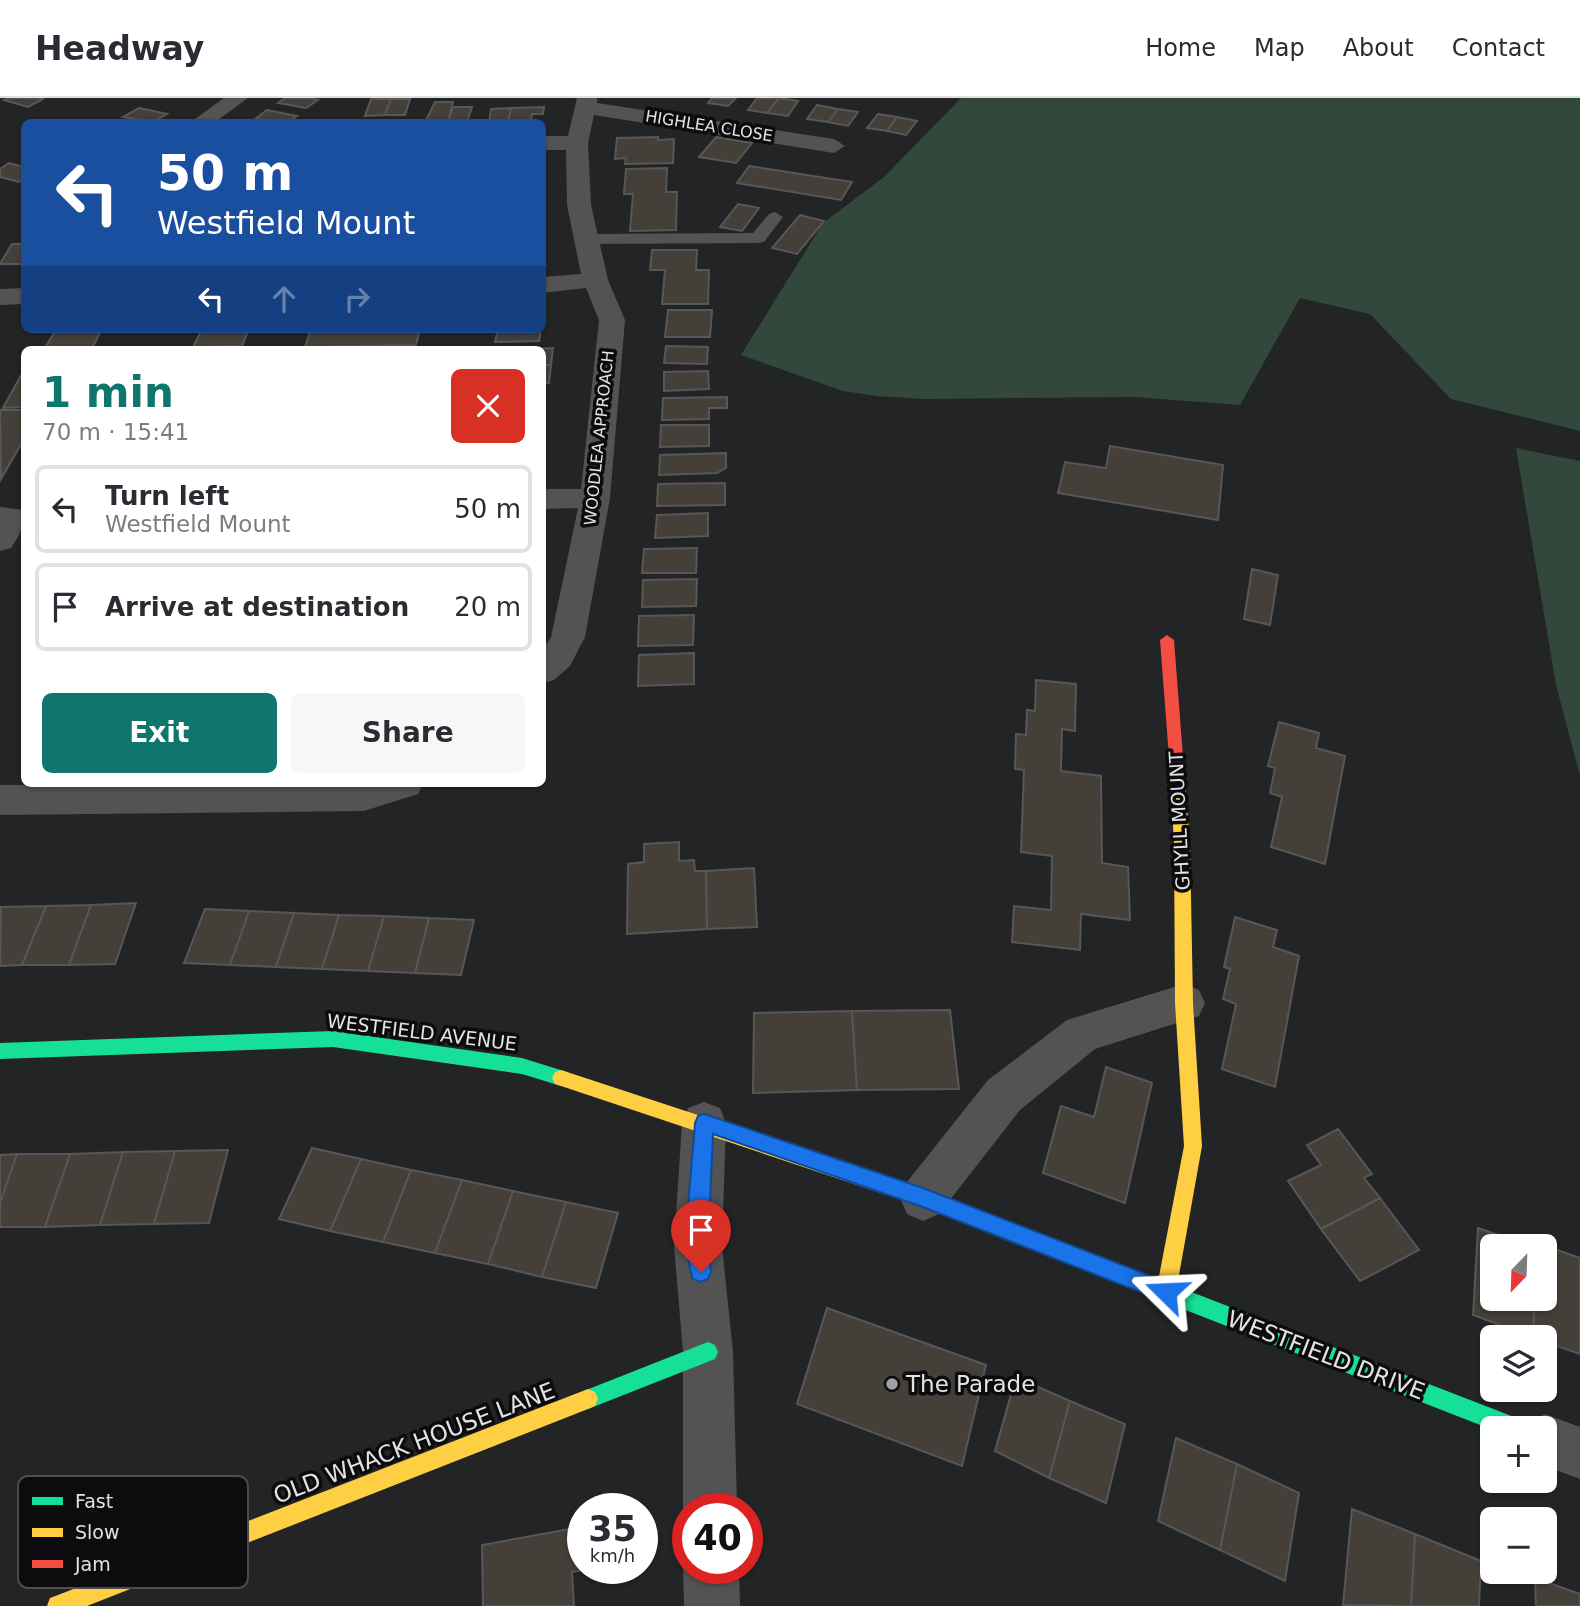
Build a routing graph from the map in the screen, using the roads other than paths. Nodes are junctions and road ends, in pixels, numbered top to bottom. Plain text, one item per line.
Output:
1 (238, 98) edge
2 (585, 102) edge
3 (206, 119) edge
4 (546, 143) edge
5 (577, 143) junction
6 (834, 146) dead end
7 (775, 217) dead end
8 (586, 239) junction
9 (594, 280) junction
10 (546, 285) edge
11 (21, 296) edge
12 (0, 297) edge
13 (595, 498) junction
14 (546, 499) edge
15 (0, 516) edge
16 (0, 541) edge
17 (1167, 640) dead end
18 (546, 668) edge
19 (395, 787) edge
20 (0, 800) edge
21 (1184, 1003) junction
22 (0, 1051) edge
23 (704, 1123) junction
24 (923, 1198) junction
25 (1166, 1292) junction
26 (708, 1352) junction
27 (1483, 1416) edge
28 (1557, 1444) edge
29 (1580, 1453) edge
30 (710, 1493) edge
31 (248, 1532) edge
32 (711, 1584) edge
33 (104, 1588) edge
34 (58, 1606) edge
35 (712, 1606) edge

1 - 3 street
2 - 5 street, WOODLEA APPROACH
2 - 6 street, HIGHLEA CLOSE
4 - 5 street
5 - 8 street, WOODLEA APPROACH
7 - 8 lane
8 - 9 street, WOODLEA APPROACH
9 - 10 street
9 - 13 street, WOODLEA APPROACH
11 - 12 street
13 - 14 street
13 - 18 street, WOODLEA APPROACH
15 - 16 street
17 - 21 street, GHYLL MOUNT
19 - 20 street
21 - 24 street
21 - 25 street, GHYLL MOUNT
22 - 23 street, WESTFIELD AVENUE
23 - 24 street, WESTFIELD DRIVE
23 - 26 street
24 - 25 street, WESTFIELD DRIVE
25 - 27 street, WESTFIELD DRIVE
26 - 30 street
26 - 31 street, OLD WHACK HOUSE LANE
28 - 29 street
32 - 35 street
33 - 34 street, OLD WHACK HOUSE LANE

